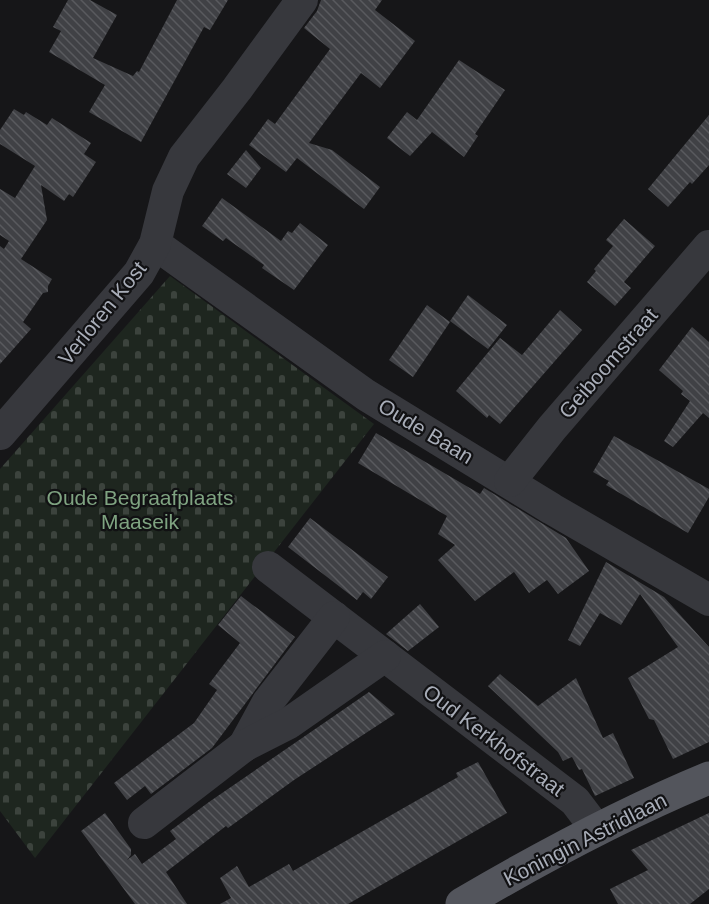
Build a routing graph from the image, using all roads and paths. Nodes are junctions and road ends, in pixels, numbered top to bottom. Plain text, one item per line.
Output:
1 (302, 0) edge
2 (155, 244) junction
3 (709, 246) edge
4 (0, 435) edge
5 (510, 482) junction
6 (268, 567) dead end
7 (709, 600) edge
8 (334, 617) junction
9 (385, 656) junction
10 (244, 746) junction
11 (709, 778) edge
12 (144, 823) dead end
13 (597, 830) junction
14 (462, 904) edge

1 - 2 street, Verloren Kost
2 - 4 street, Verloren Kost
2 - 5 street, Oude Baan
3 - 5 street, Geiboomstraat
5 - 7 street, Oude Baan
6 - 8 street, Oud Kerkhofstraat
8 - 9 street, Oud Kerkhofstraat
8 - 10 street
9 - 10 street
9 - 13 street, Oud Kerkhofstraat
10 - 12 street
11 - 13 main road, Koningin Astridlaan
13 - 14 main road, Koningin Astridlaan

